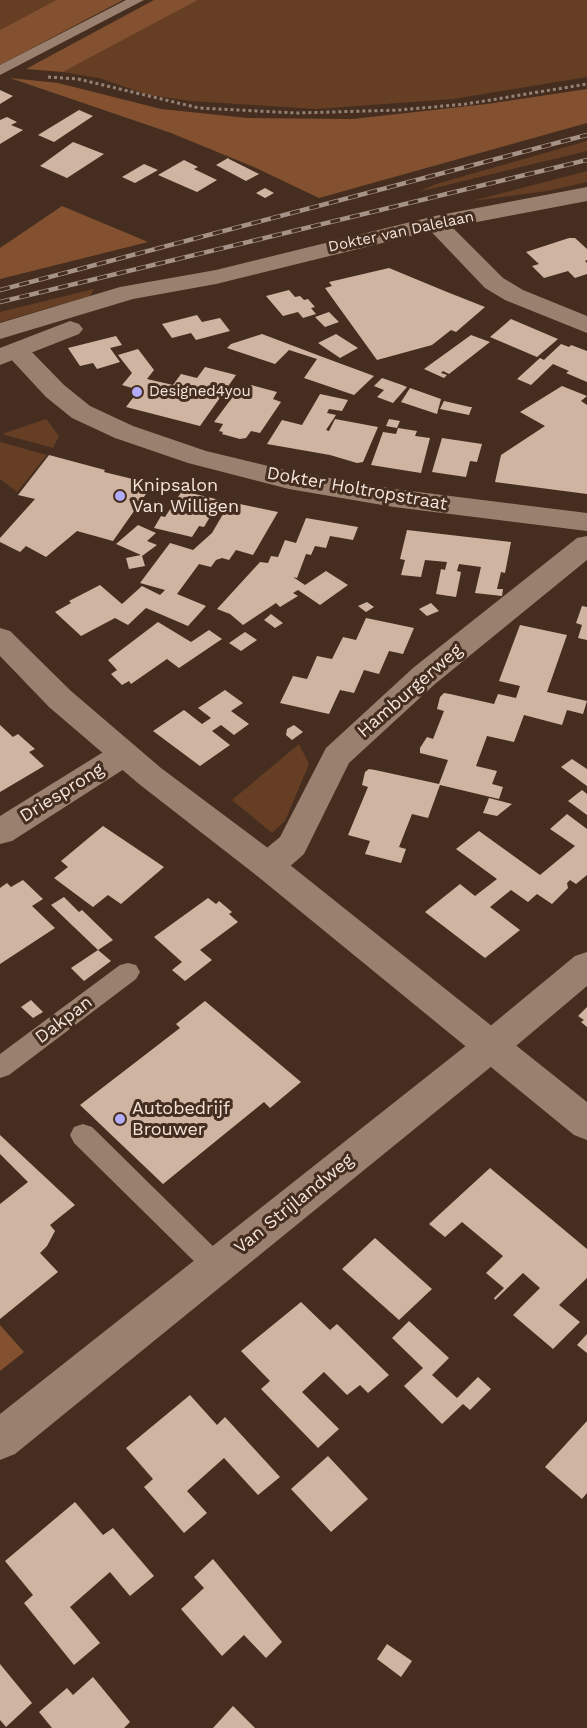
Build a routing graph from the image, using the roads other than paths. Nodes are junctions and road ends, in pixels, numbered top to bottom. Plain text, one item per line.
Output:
1 (137, 0) edge
2 (0, 71) edge
3 (587, 194) edge
4 (435, 223) junction
5 (216, 277) junction
6 (587, 325) edge
7 (0, 331) edge
8 (8, 354) edge
9 (587, 522) edge
10 (587, 545) edge
11 (0, 638) edge
12 (124, 754) junction
13 (0, 832) edge
14 (268, 866) junction
15 (587, 966) edge
16 (128, 972) dead end
17 (490, 1047) junction
18 (0, 1068) edge
19 (587, 1124) edge
20 (83, 1135) dead end
21 (216, 1266) junction
22 (0, 1440) edge

1 - 2 lane
3 - 4 street, Dokter van Dalelaan
4 - 5 street, Dokter van Dalelaan
4 - 6 street
5 - 7 street, Dokter van Dalelaan
5 - 8 street, Dokter van Dalelaan
8 - 9 street, Dokter Holtropstraat
10 - 14 street, Hamburgerweg
11 - 12 street
12 - 13 street, Driesprong
12 - 14 street
14 - 17 street
15 - 17 street, Van Strijlandweg
16 - 18 lane, Dakpan
17 - 19 street
17 - 21 street, Van Strijlandweg
20 - 21 lane
21 - 22 street, Van Strijlandweg

